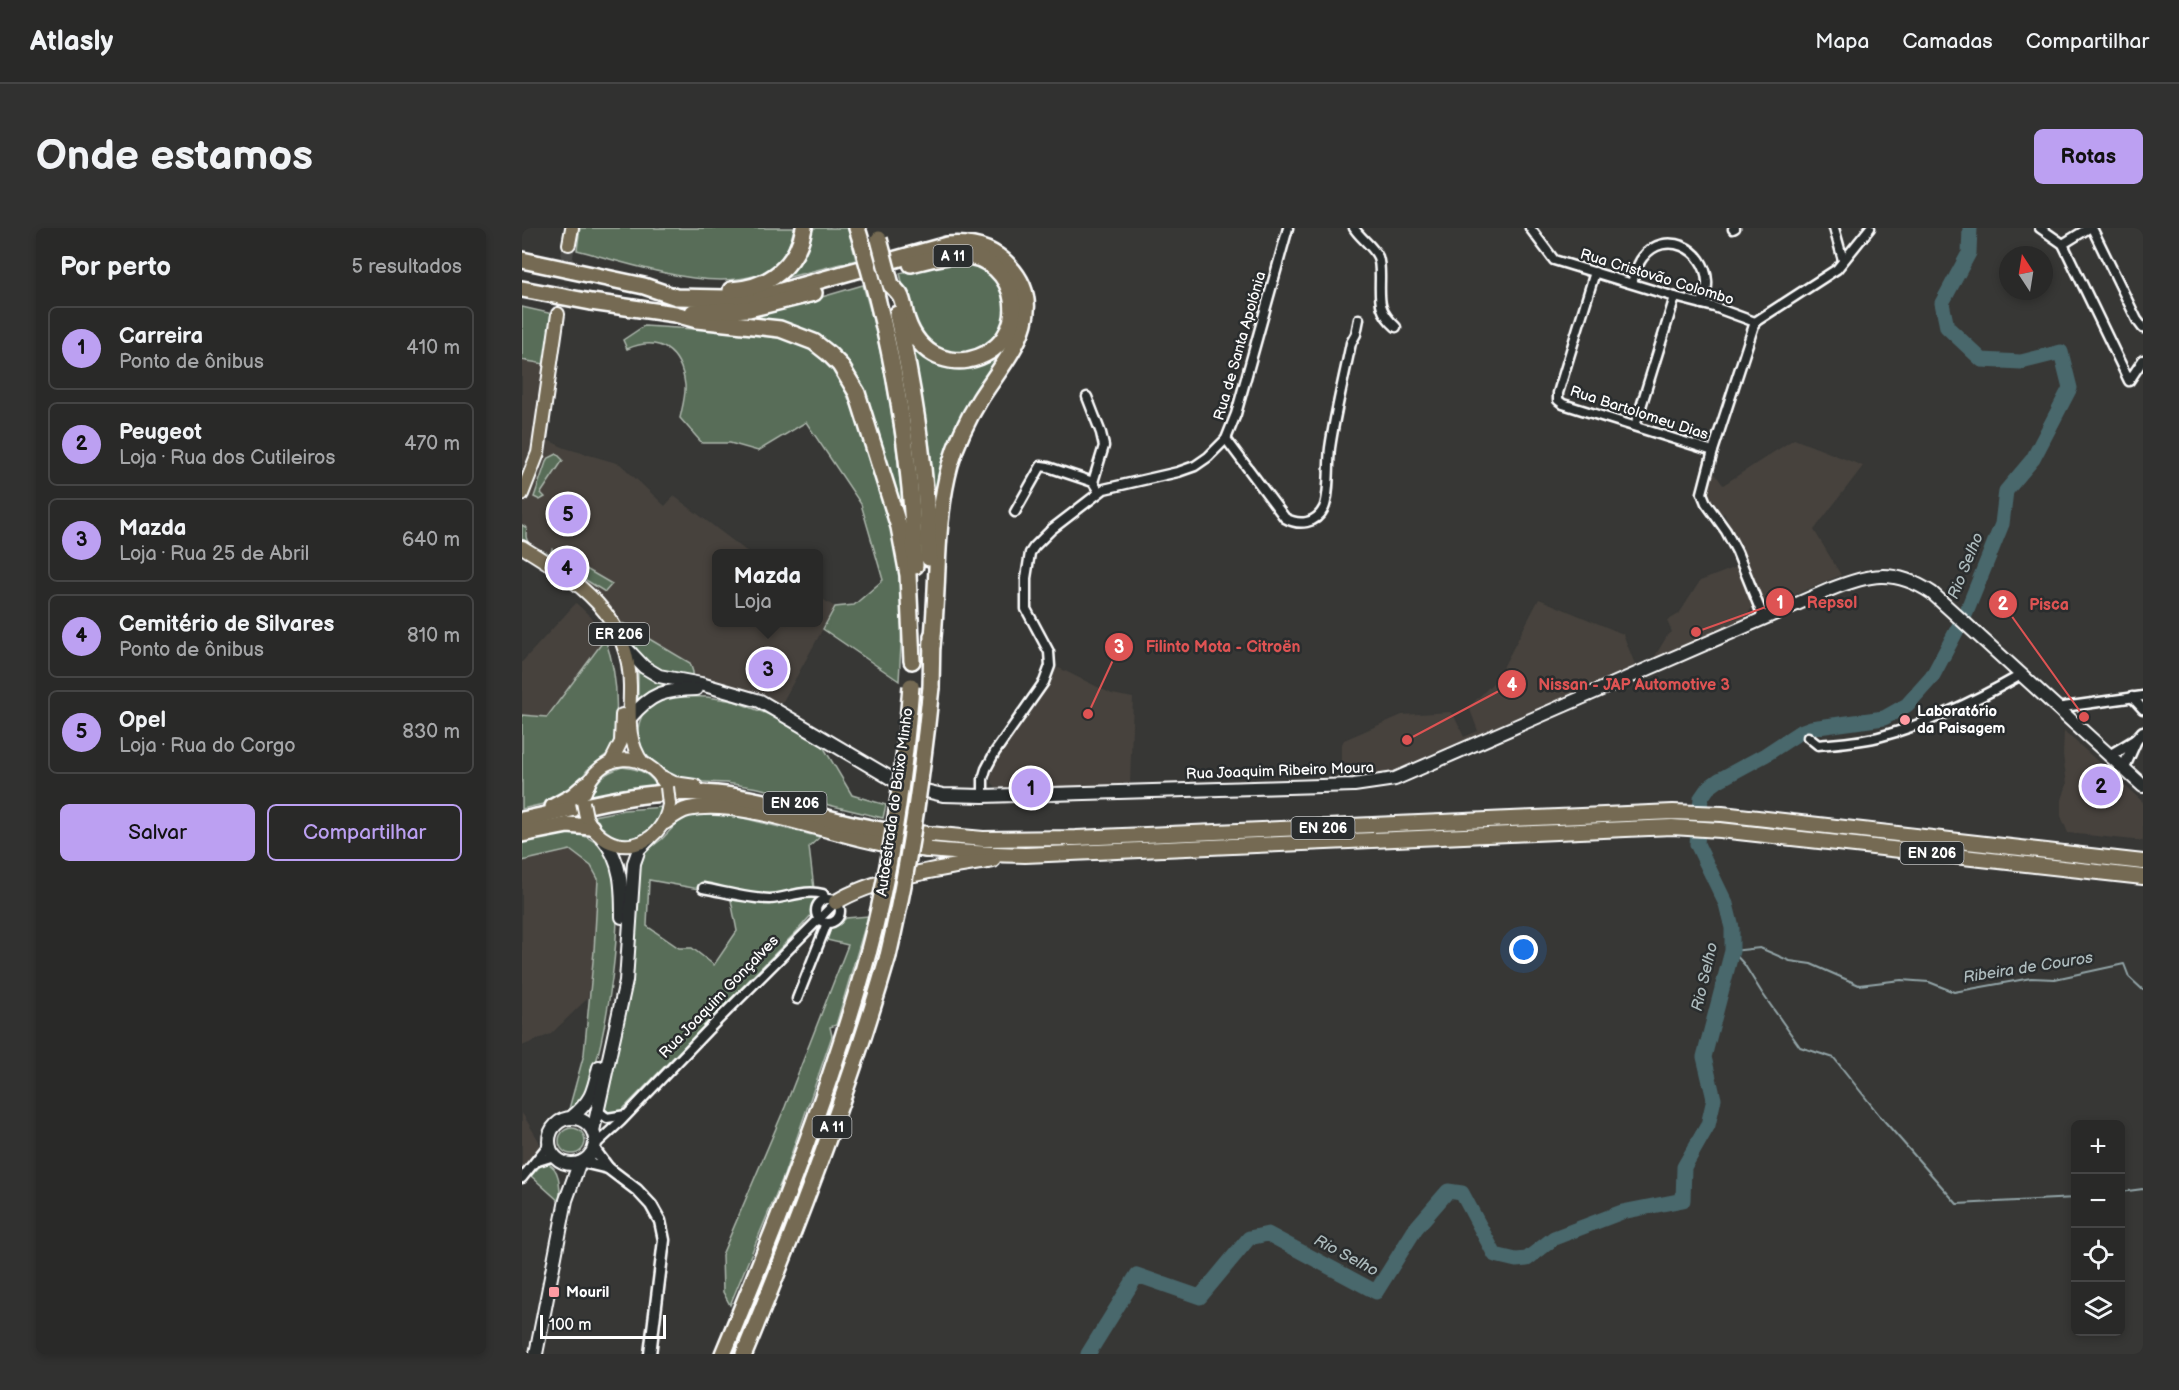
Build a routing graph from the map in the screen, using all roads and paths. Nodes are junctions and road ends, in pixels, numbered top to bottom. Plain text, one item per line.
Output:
1 (572, 228) edge
2 (804, 228) edge
3 (857, 228) edge
4 (1288, 228) edge
5 (1354, 228) edge
6 (1530, 228) edge
7 (1834, 228) edge
8 (1870, 228) edge
9 (2040, 228) edge
10 (2091, 228) edge
11 (878, 234) edge
12 (569, 244) tunnel mouth
13 (2063, 244) junction
14 (522, 260) edge
15 (1843, 260) junction
16 (1595, 272) junction
17 (1632, 283) junction
18 (891, 285) junction
19 (644, 286) junction
20 (522, 289) edge
21 (1675, 297) junction
22 (1702, 304) junction
23 (558, 314) tunnel mouth
24 (675, 314) junction
25 (1359, 319) dead end
26 (1755, 322) junction
27 (1396, 327) dead end
28 (2143, 328) edge
29 (2143, 360) edge
30 (1087, 397) dead end
31 (1635, 426) junction
32 (1226, 439) junction
33 (1713, 451) junction
34 (1093, 482) junction
35 (1099, 492) junction
36 (522, 495) edge
37 (1015, 512) dead end
38 (522, 547) edge
39 (522, 556) edge
40 (1764, 619) junction
41 (624, 646) junction
42 (932, 646) junction
43 (912, 662) junction
44 (2021, 675) junction
45 (723, 689) junction
46 (2143, 696) edge
47 (2132, 697) junction
48 (2056, 708) junction
49 (2143, 709) edge
50 (630, 718) junction
51 (2140, 736) edge
52 (1808, 737) dead end
53 (2111, 755) junction
54 (611, 762) junction
55 (643, 763) junction
56 (2124, 768) junction
57 (664, 783) junction
58 (587, 784) junction
59 (2143, 786) edge
60 (987, 795) junction
61 (522, 814) edge
62 (522, 820) edge
63 (665, 822) junction
64 (589, 823) junction
65 (522, 828) edge
66 (522, 834) edge
67 (603, 838) junction
68 (651, 838) junction
69 (927, 842) junction
70 (1025, 855) junction
71 (2143, 862) edge
72 (2143, 877) edge
73 (703, 888) dead end
74 (830, 900) junction
75 (818, 918) junction
76 (827, 923) junction
77 (797, 999) dead end
78 (597, 1110) junction
79 (626, 1114) junction
80 (571, 1118) junction
81 (593, 1131) junction
82 (549, 1144) junction
83 (595, 1147) junction
84 (558, 1159) junction
85 (537, 1161) junction
86 (581, 1163) junction
87 (608, 1168) junction
88 (522, 1178) edge
89 (566, 1200) junction
90 (536, 1354) edge
91 (650, 1354) edge
92 (723, 1354) edge
93 (744, 1354) edge

1 - 12 main road
2 - 19 highway
3 - 43 highway, Autoestrada do Baixo Minho / A 11, bridge
4 - 32 street, Rua de Santa Apolónia
5 - 27 street
6 - 16 street, Rua Cristovão Colombo
7 - 15 street
8 - 15 street
9 - 13 street
10 - 13 street
10 - 28 street
11 - 18 highway, Autoestrada do Baixo Minho / A 11, bridge
13 - 29 street
14 - 19 highway
15 - 26 street
16 - 17 street, Rua Cristovão Colombo
16 - 31 street, Rua Bartolomeu Dias
17 - 21 street, Rua Cristovão Colombo
17 - 22 street
18 - 24 highway, A 11
18 - 42 highway, Autoestrada do Baixo Minho / A 11
19 - 42 highway
20 - 24 highway, A 11
21 - 22 street, Rua Cristovão Colombo
21 - 31 street
22 - 26 street, Rua Cristovão Colombo
23 - 36 main road
24 - 43 highway, A 11
25 - 32 street
26 - 33 street
30 - 34 street
31 - 33 street, Rua Bartolomeu Dias
32 - 35 street, Rua de Santa Apolónia
33 - 40 street
34 - 35 street
34 - 37 street
35 - 60 street, Rua de Santa Apolónia
38 - 41 main road, ER 206
39 - 54 main road, ER 206
40 - 44 main road, Rua Joaquim Ribeiro Moura
40 - 60 main road, Rua Joaquim Ribeiro Moura
41 - 45 main road
41 - 50 main road, ER 206
42 - 93 highway, Autoestrada do Baixo Minho / A 11, bridge
43 - 92 highway, Autoestrada do Baixo Minho / A 11, bridge
44 - 48 main road, Rua Joaquim Ribeiro Moura
44 - 52 street
45 - 50 main road
45 - 60 main road, Rua Joaquim Ribeiro Moura
46 - 47 street
47 - 48 street
47 - 49 street
48 - 53 main road, Rua Joaquim Ribeiro Moura
50 - 55 main road, ER 206
51 - 53 street
51 - 56 street
53 - 56 main road, Rua Joaquim Ribeiro Moura
54 - 55 main road
54 - 58 main road
55 - 57 main road
56 - 59 main road, Rua Joaquim Ribeiro Moura
57 - 63 main road, bridge
57 - 69 highway, EN 206
58 - 61 highway
58 - 64 main road, bridge
62 - 69 highway
63 - 68 main road
63 - 69 highway, EN 206
64 - 66 highway
64 - 67 main road
65 - 69 highway
67 - 68 main road
67 - 80 main road
68 - 78 main road
69 - 70 highway, EN 206
69 - 71 highway, EN 206
70 - 72 highway, EN 206
70 - 74 highway
73 - 74 street
74 - 75 street, Rua Joaquim Gonçalves
74 - 76 street
75 - 76 street
75 - 79 street, Rua Joaquim Gonçalves
76 - 77 street
78 - 79 street
78 - 81 main road
79 - 83 street, Rua Joaquim Gonçalves
80 - 81 main road
80 - 82 main road
81 - 83 main road
82 - 84 main road
82 - 85 street
83 - 86 main road
83 - 87 street
84 - 85 street
84 - 86 main road
84 - 89 main road
85 - 88 street
86 - 87 street
86 - 89 main road
87 - 91 street
89 - 90 main road

